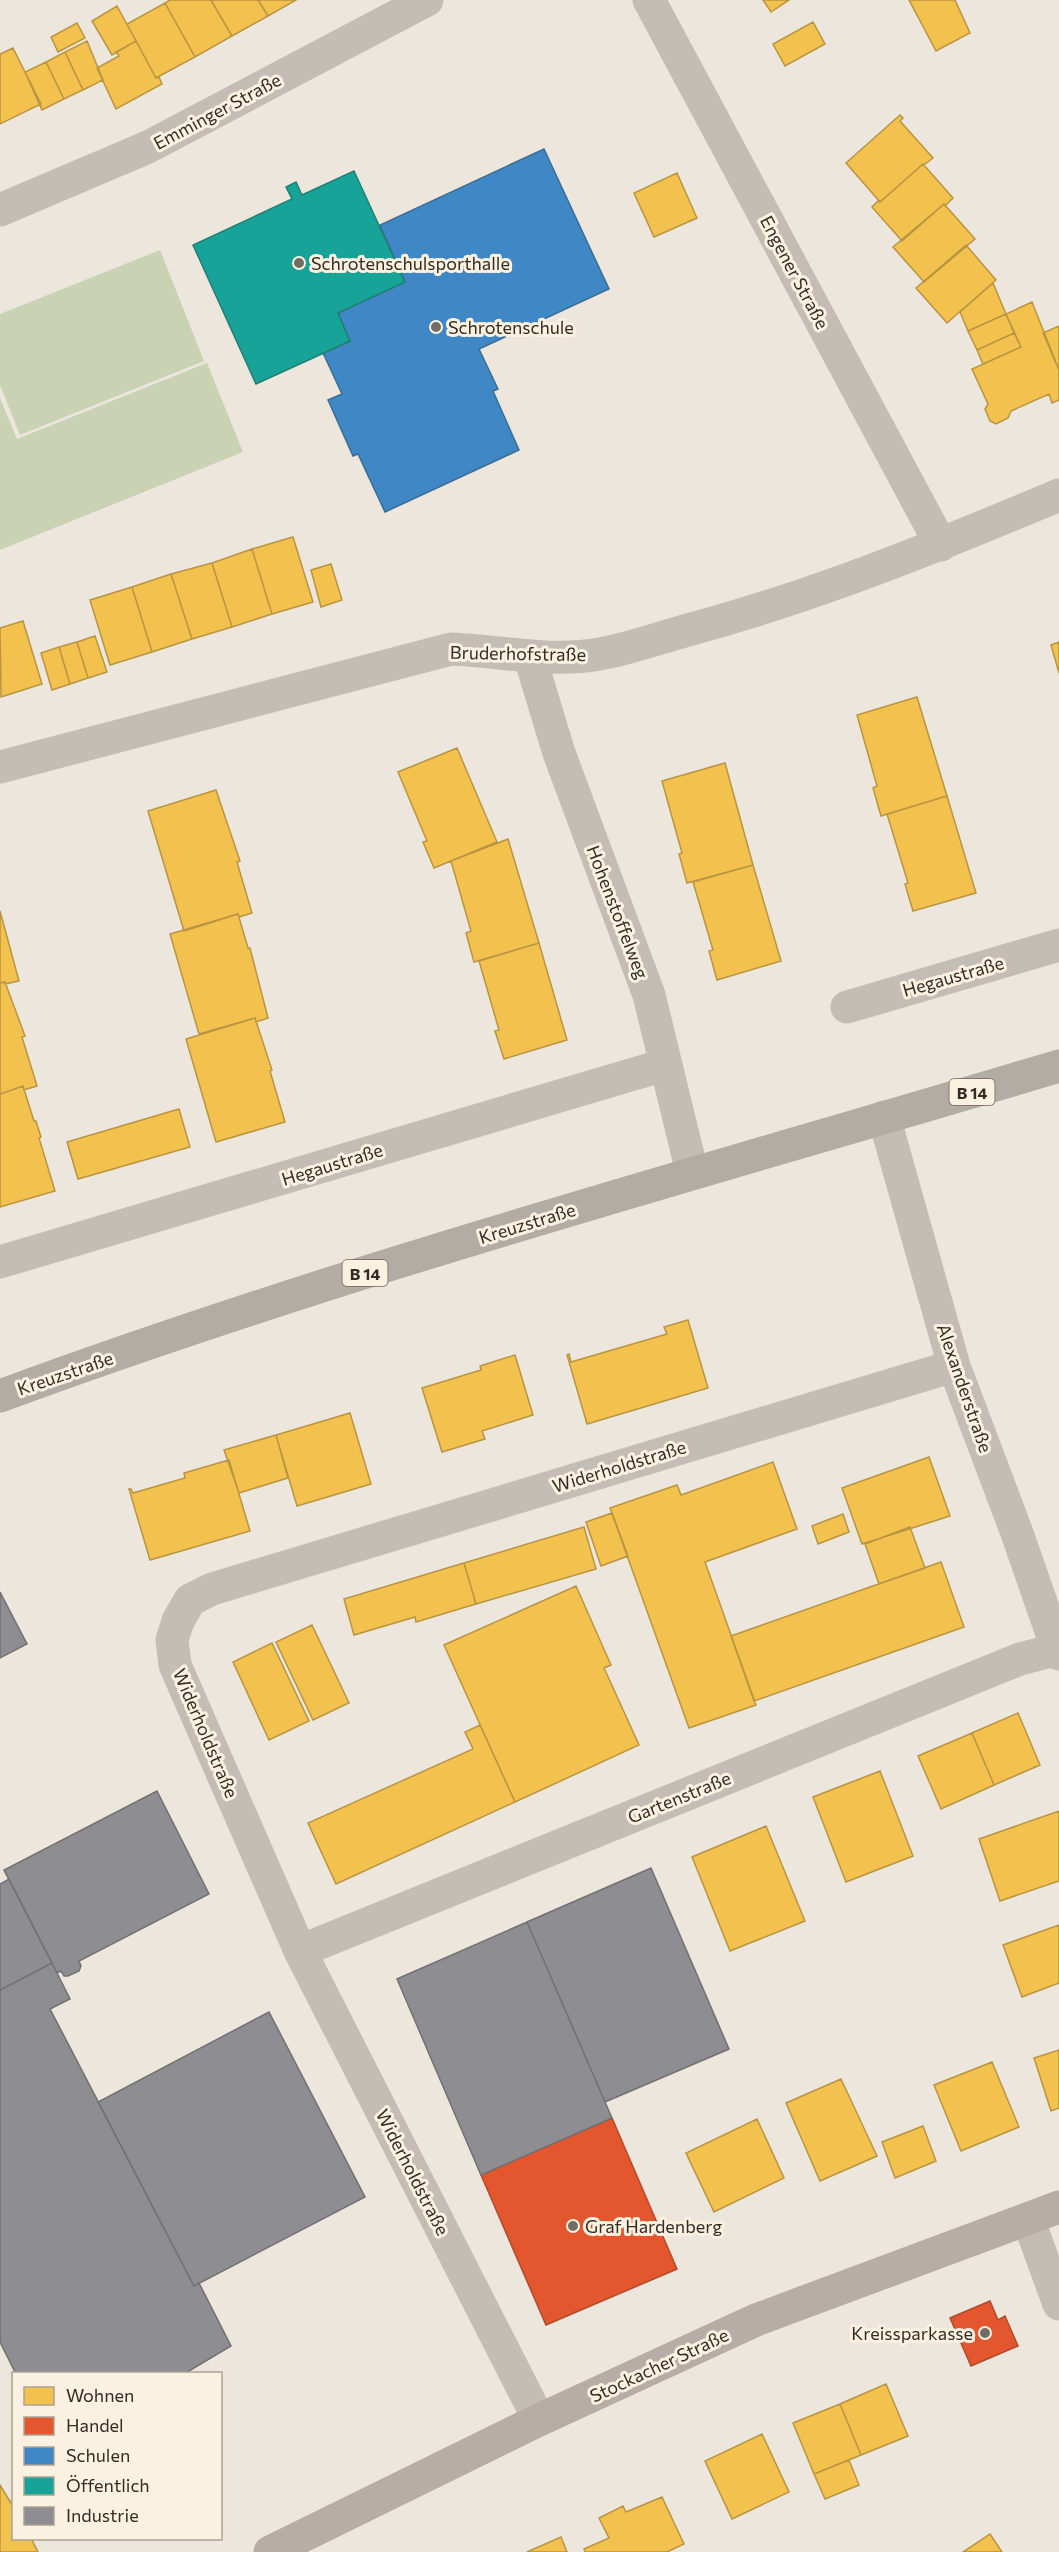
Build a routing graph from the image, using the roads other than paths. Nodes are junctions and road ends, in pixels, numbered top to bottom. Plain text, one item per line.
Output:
1 (427, 0) edge
2 (649, 0) edge
3 (0, 210) edge
4 (1059, 495) edge
5 (941, 545) junction
6 (530, 657) junction
7 (0, 767) edge
8 (1059, 945) edge
9 (847, 1007) dead end
10 (664, 1065) junction
11 (1059, 1066) edge
12 (884, 1117) junction
13 (692, 1172) junction
14 (0, 1262) edge
15 (954, 1366) junction
16 (0, 1395) edge
17 (1059, 1651) edge
18 (300, 1951) junction
19 (1059, 2207) edge
20 (1028, 2219) junction
21 (1059, 2304) edge
22 (539, 2420) junction
23 (270, 2552) edge

1 - 3 street, Emminger Straße
2 - 5 street, Engener Straße
4 - 5 street, Bruderhofstraße
5 - 6 street, Bruderhofstraße
6 - 7 street, Bruderhofstraße
6 - 10 street, Hohenstoffelweg
8 - 9 street, Hegaustraße
10 - 13 street, Hohenstoffelweg
10 - 14 street, Hegaustraße
11 - 12 main road, Kreuzstraße / B 14
12 - 13 main road, Kreuzstraße / B 14
12 - 15 street, Alexanderstraße
13 - 16 main road, Kreuzstraße / B 14
15 - 17 street, Alexanderstraße
15 - 18 street, Widerholdstraße
17 - 18 street, Gartenstraße
18 - 22 street, Widerholdstraße
19 - 20 street, Stockacher Straße
20 - 21 street
20 - 22 street, Stockacher Straße
22 - 23 street, Stockacher Straße

